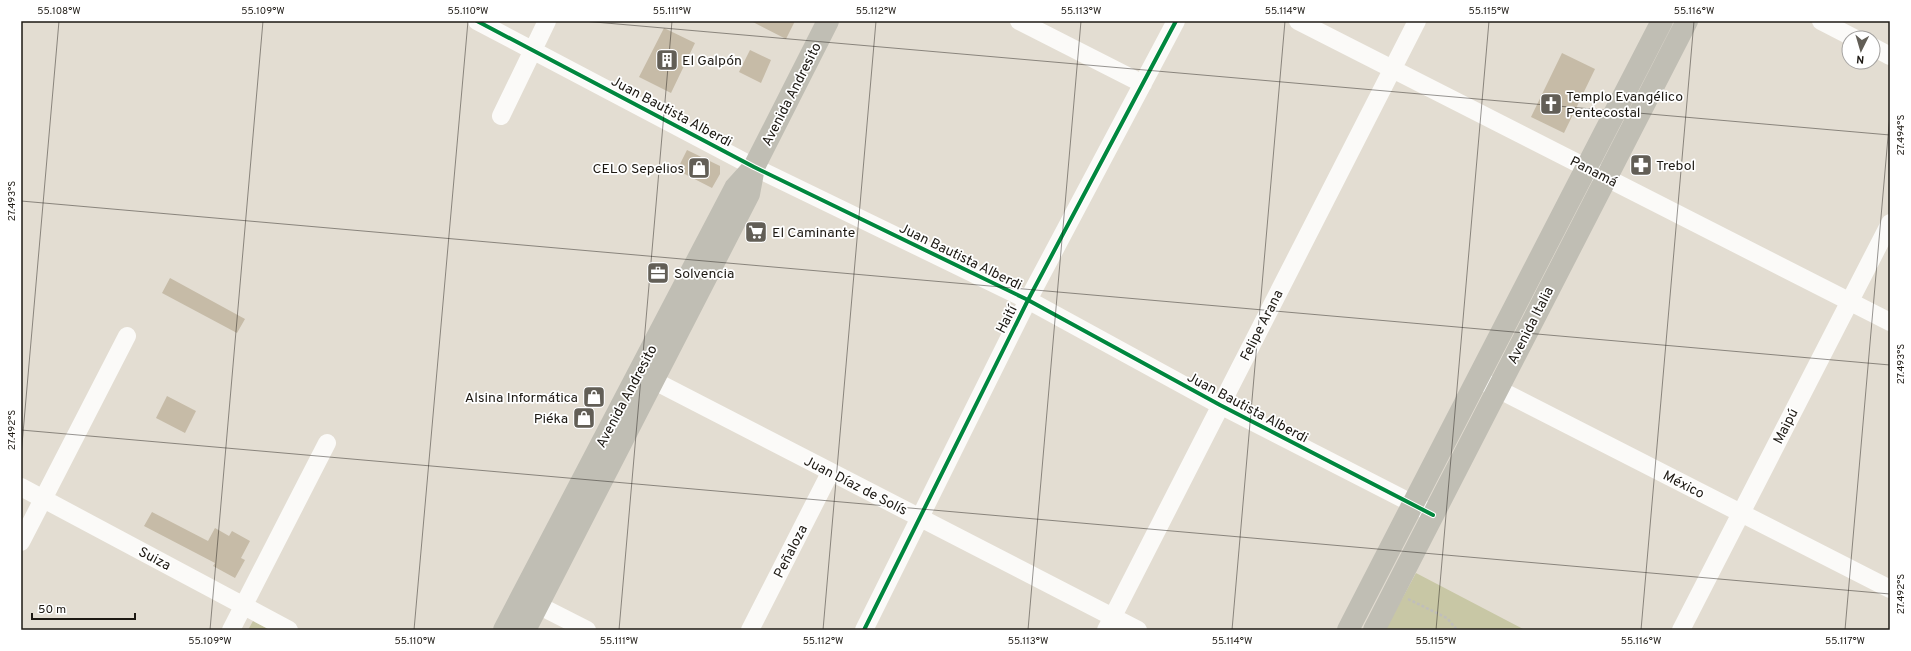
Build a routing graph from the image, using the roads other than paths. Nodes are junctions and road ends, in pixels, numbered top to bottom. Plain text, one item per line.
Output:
1 (477, 21) edge
2 (547, 21) edge
3 (828, 21) edge
4 (1019, 21) edge
5 (1176, 21) edge
6 (1298, 21) edge
7 (1417, 21) edge
8 (1662, 21) edge
9 (1687, 21) edge
10 (1821, 21) edge
11 (1841, 31) edge
12 (533, 50) junction
13 (1392, 69) junction
14 (1143, 84) junction
15 (500, 116) dead end
16 (754, 167) junction
17 (1587, 168) junction
18 (1606, 178) junction
19 (1890, 222) edge
20 (1028, 300) junction
21 (1850, 301) junction
22 (1890, 322) edge
23 (126, 336) dead end
24 (646, 376) junction
25 (1478, 379) junction
26 (1498, 389) junction
27 (1220, 405) junction
28 (327, 443) dead end
29 (830, 472) junction
30 (21, 487) edge
31 (43, 499) junction
32 (1414, 504) junction
33 (1741, 513) junction
34 (1433, 515) junction
35 (919, 517) junction
36 (21, 542) edge
37 (1890, 589) edge
38 (530, 601) junction
39 (244, 606) junction
40 (1109, 623) edge
41 (231, 630) edge
42 (289, 630) edge
43 (504, 630) edge
44 (525, 630) edge
45 (588, 630) edge
46 (750, 630) edge
47 (864, 630) edge
48 (1138, 630) edge
49 (1348, 630) edge
50 (1374, 630) edge
51 (1681, 630) edge

1 - 12 street, Juan Bautista Alberdi
2 - 12 street
3 - 16 main road, Avenida Andresito
4 - 14 street
5 - 14 street, Haití
6 - 13 street, Panamá
7 - 13 street, Felipe Arana
8 - 17 main road, Avenida Italia
9 - 18 main road, Avenida Italia
10 - 11 street
12 - 15 street
12 - 16 street, Juan Bautista Alberdi
13 - 17 street, Panamá
13 - 27 street, Felipe Arana
14 - 20 street, Haití
16 - 20 street, Juan Bautista Alberdi
16 - 24 main road, Avenida Andresito
17 - 18 street, Panamá
17 - 25 main road, Avenida Italia
18 - 21 street, Panamá
18 - 26 main road, Avenida Italia
19 - 21 street, Maipú
20 - 27 street, Juan Bautista Alberdi
20 - 35 street, Haití
21 - 22 street, Panamá
21 - 33 street, Maipú
23 - 31 street
24 - 29 street, Juan Díaz de Solís
24 - 38 main road, Avenida Andresito
25 - 26 street, México
25 - 32 main road, Avenida Italia
26 - 33 street, México
26 - 34 main road, Avenida Italia
27 - 32 street, Juan Bautista Alberdi
27 - 40 street, Felipe Arana
28 - 39 street
29 - 35 street, Juan Díaz de Solís
29 - 46 street, Peñaloza
30 - 31 street, Suiza
31 - 36 street
31 - 39 street, Suiza
32 - 34 street, Juan Bautista Alberdi
32 - 49 main road, Avenida Italia
33 - 37 street, México
33 - 51 street, Maipú
34 - 50 main road, Avenida Italia
35 - 40 street, Juan Díaz de Solís
35 - 47 street, Haití
38 - 43 main road, Avenida Andresito
38 - 44 main road, Avenida Andresito
38 - 45 street
39 - 41 street
39 - 42 street, Suiza
40 - 48 street, Juan Díaz de Solís

